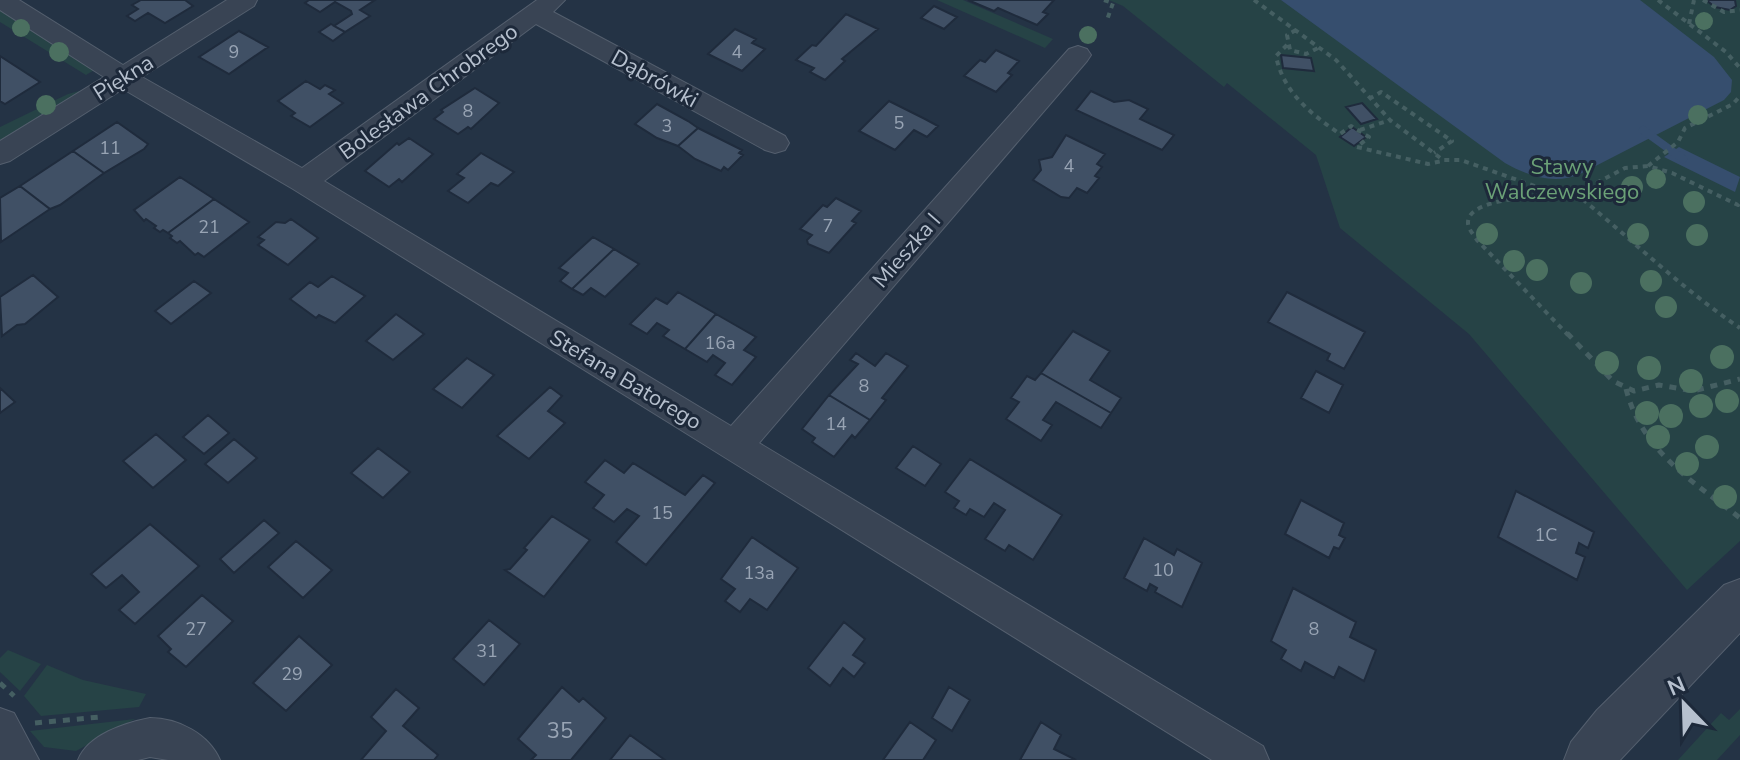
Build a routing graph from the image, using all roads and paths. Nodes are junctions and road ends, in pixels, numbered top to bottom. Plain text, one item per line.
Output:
1 (1, 0) edge
2 (245, 0) edge
3 (1104, 0) edge
4 (1254, 0) edge
5 (1658, 0) edge
6 (1694, 0) edge
7 (1703, 0) edge
8 (544, 6) edge
9 (1740, 10) edge
10 (1107, 20) dead end
11 (1689, 24) junction
12 (1296, 29) junction
13 (1287, 45) junction
14 (1320, 47) junction
15 (1078, 55) dead end
16 (1740, 68) edge
17 (123, 77) junction
18 (1740, 96) edge
19 (1369, 99) junction
20 (1390, 120) junction
21 (1359, 131) junction
22 (775, 143) dead end
23 (1434, 153) junction
24 (0, 154) edge
25 (1443, 160) junction
26 (1648, 166) junction
27 (303, 182) junction
28 (1575, 193) junction
29 (1558, 194) junction
30 (1740, 201) edge
31 (1740, 328) edge
32 (1740, 379) edge
33 (1625, 388) junction
34 (735, 446) junction
35 (1740, 518) edge
36 (1740, 601) edge
37 (0, 727) edge
38 (19, 760) edge
39 (98, 760) edge
40 (200, 760) edge
41 (1249, 760) edge
42 (1589, 760) edge

1 - 17 street, Stefana Batorego
2 - 17 street, Piękna
3 - 10 path
4 - 12 path
5 - 11 path
6 - 11 path
7 - 9 path
8 - 22 street, Dąbrówki
8 - 27 street, Bolesława Chrobrego
11 - 16 path
12 - 13 path
12 - 14 path
13 - 14 path
13 - 21 path
14 - 19 path
15 - 34 street, Mieszka I
17 - 24 street, Piękna
17 - 27 street, Stefana Batorego
18 - 26 path
19 - 20 path
19 - 23 path
20 - 21 path
20 - 23 path
21 - 25 path
23 - 25 path
25 - 29 path
26 - 28 path
26 - 30 path
27 - 34 street, Stefana Batorego
28 - 29 path
28 - 31 path
29 - 33 path
32 - 33 path
33 - 35 path
34 - 41 street, Stefana Batorego
36 - 42 street
37 - 38 street
39 - 40 street

